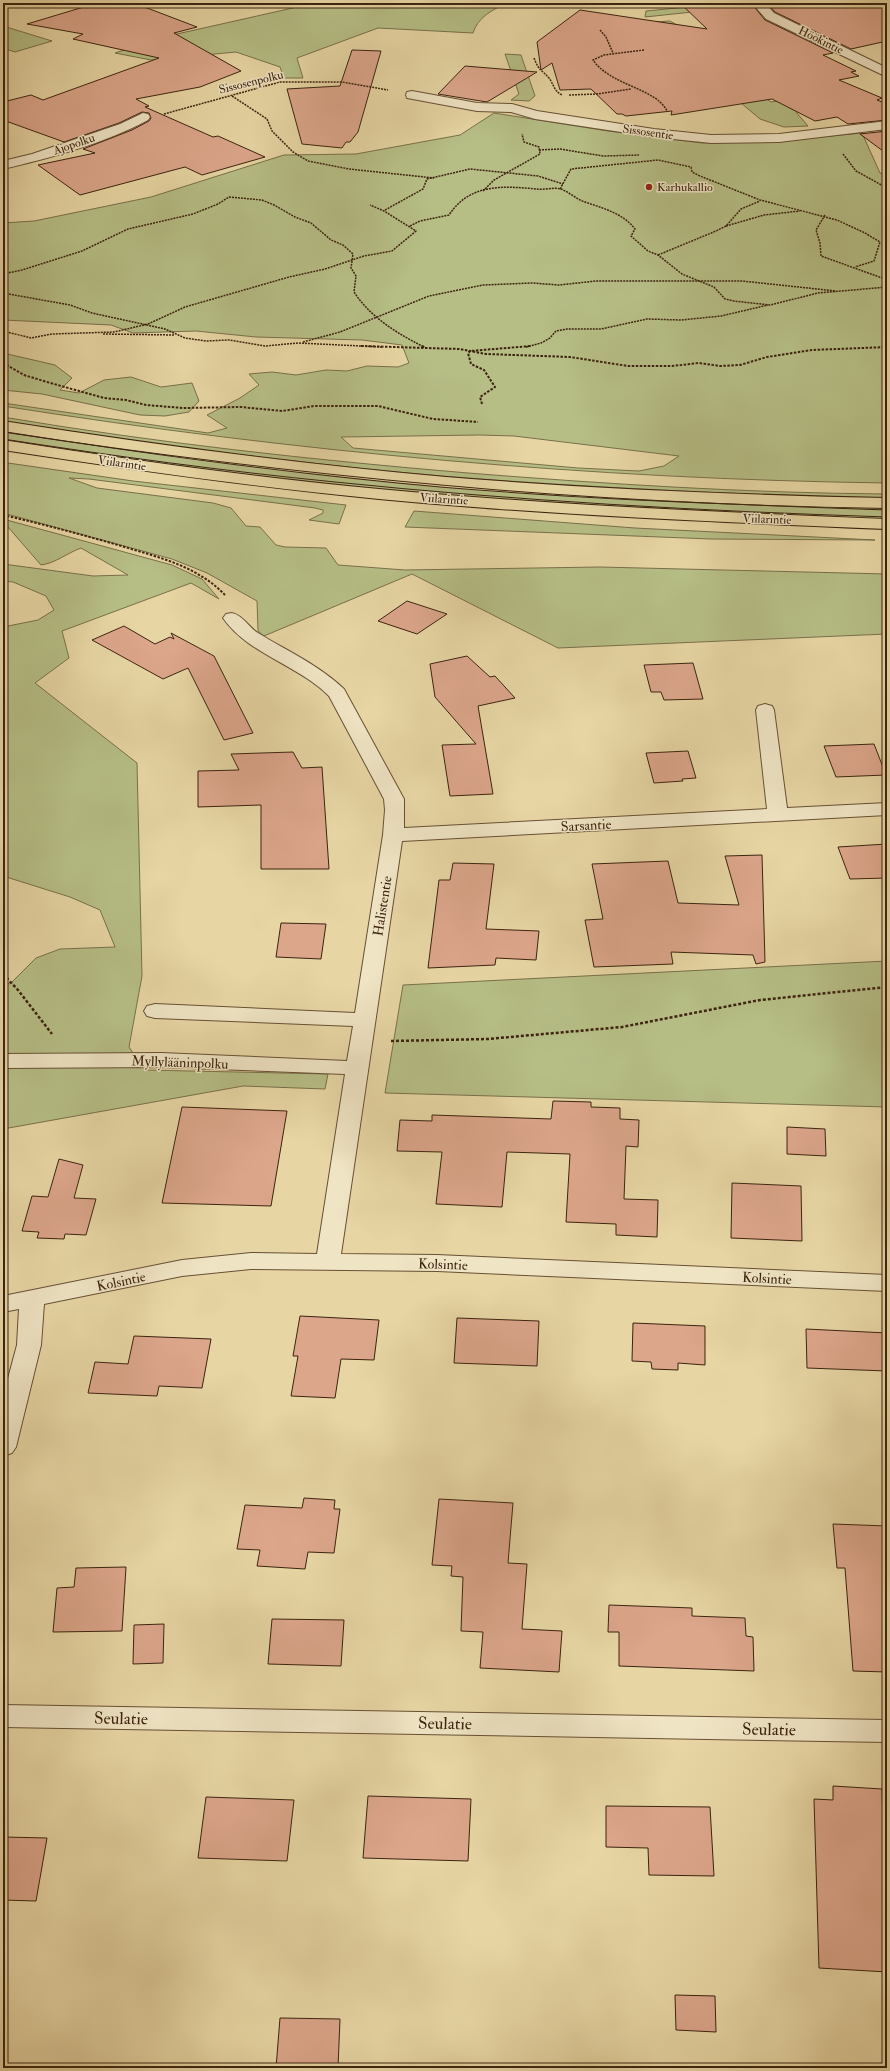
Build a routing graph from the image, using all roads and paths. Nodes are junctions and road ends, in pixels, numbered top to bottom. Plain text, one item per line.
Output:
1 (758, 3) edge
2 (600, 30) dead end
3 (644, 50) dead end
4 (612, 53) junction
5 (534, 58) dead end
6 (887, 73) edge
7 (632, 89) junction
8 (412, 95) joint
9 (231, 96) junction
10 (667, 112) dead end
11 (143, 117) joint
12 (887, 125) edge
13 (523, 132) dead end
14 (826, 132) junction
15 (540, 150) junction
16 (639, 155) dead end
17 (652, 157) dead end
18 (658, 160) junction
19 (3, 165) edge
20 (508, 174) junction
21 (434, 178) junction
22 (563, 184) junction
23 (887, 188) edge
24 (560, 190) junction
25 (482, 191) junction
26 (760, 200) junction
27 (370, 205) dead end
28 (384, 211) junction
29 (803, 211) junction
30 (825, 215) junction
31 (410, 226) junction
32 (726, 226) junction
33 (658, 255) junction
34 (352, 260) junction
35 (855, 266) junction
36 (3, 274) edge
37 (700, 281) junction
38 (887, 286) edge
39 (836, 291) junction
40 (3, 293) edge
41 (770, 305) junction
42 (377, 316) junction
43 (148, 324) junction
44 (3, 331) edge
45 (95, 334) junction
46 (175, 335) junction
47 (298, 343) junction
48 (887, 347) edge
49 (429, 349) junction
50 (470, 350) junction
51 (3, 363) edge
52 (482, 404) dead end
53 (478, 422) dead end
54 (3, 426) edge
55 (3, 445) edge
56 (887, 503) edge
57 (3, 515) edge
58 (887, 524) edge
59 (232, 618) joint
60 (765, 710) dead end
61 (887, 809) edge
62 (778, 815) junction
63 (393, 835) junction
64 (3, 974) edge
65 (887, 987) edge
66 (155, 1011) dead end
67 (364, 1020) junction
68 (361, 1042) junction
69 (3, 1061) edge
70 (81, 1061) junction
71 (357, 1068) junction
72 (328, 1261) junction
73 (887, 1283) edge
74 (32, 1300) junction
75 (3, 1304) edge
76 (3, 1447) edge
77 (3, 1716) edge
78 (887, 1731) edge

1 - 6 street, Höökintie
2 - 4 path
3 - 4 path
4 - 7 path
5 - 7 path
7 - 10 path
8 - 9 path, Sissosenpolku
8 - 14 street, Sissosentie
9 - 11 path, Sissosenpolku
9 - 21 path
11 - 19 street, Ajopolku
12 - 14 street, Sissosentie
13 - 15 path
14 - 23 path
15 - 16 path
15 - 20 path
17 - 18 path
18 - 22 path
18 - 26 path
20 - 21 path
20 - 22 path
20 - 25 path
21 - 28 path
22 - 24 path
24 - 25 path
24 - 33 path
25 - 31 path
26 - 29 path
26 - 32 path
27 - 28 path
28 - 31 path
29 - 30 path
29 - 32 path
30 - 35 path
30 - 35 path
31 - 34 path
32 - 33 path
33 - 37 path
34 - 36 path
34 - 42 path
34 - 43 path
35 - 38 path
37 - 39 path
37 - 41 path
37 - 42 path
38 - 39 path
39 - 41 path
40 - 43 path
41 - 50 path
42 - 47 path
42 - 49 path
43 - 45 path
43 - 46 path
44 - 45 path
45 - 46 path
46 - 47 path
47 - 49 path
48 - 50 path
49 - 50 path
50 - 52 path
51 - 53 path
54 - 56 main road, Viilarintie
55 - 58 main road, Viilarintie
57 - 59 path
59 - 63 street, Halistentie
60 - 62 street
61 - 62 street, Sarsantie
62 - 63 street, Sarsantie
63 - 67 street, Halistentie
64 - 70 path
65 - 68 path
66 - 67 street
67 - 68 street, Halistentie
68 - 71 street, Halistentie
69 - 70 street, Myllylääninpolku
70 - 71 street, Myllylääninpolku
71 - 72 street, Halistentie
72 - 73 street, Kolsintie
72 - 74 street, Kolsintie
74 - 75 street, Kolsintie
74 - 76 street
77 - 78 street, Seulatie

